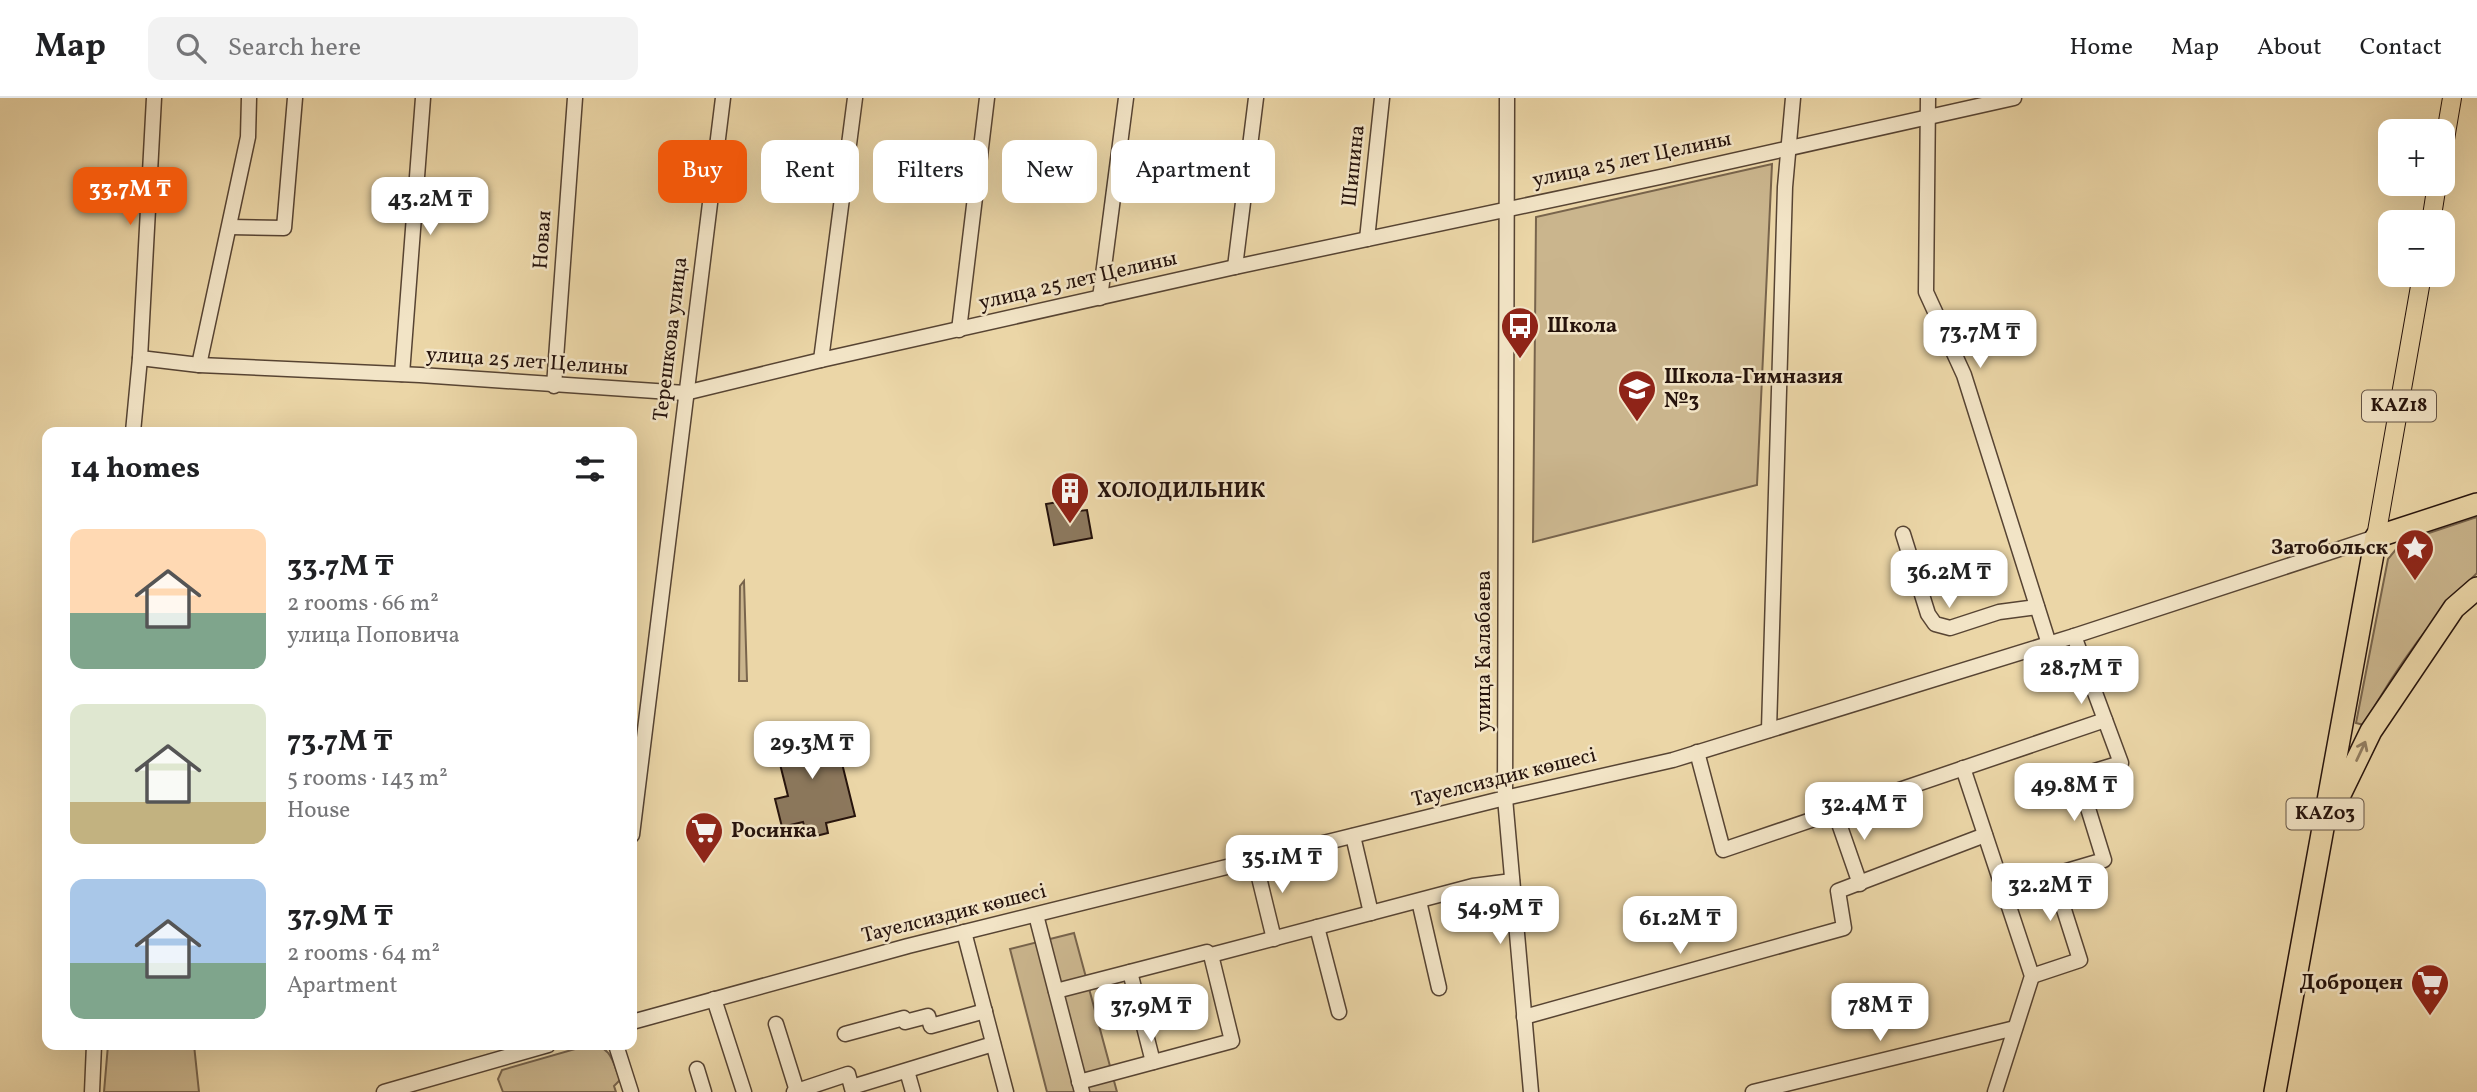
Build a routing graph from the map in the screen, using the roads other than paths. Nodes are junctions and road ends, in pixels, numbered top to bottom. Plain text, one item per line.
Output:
1 (154, 98) edge
2 (249, 98) edge
3 (295, 98) edge
4 (423, 98) edge
5 (575, 98) edge
6 (723, 98) edge
7 (856, 98) edge
8 (987, 98) edge
9 (1126, 98) edge
10 (1256, 98) edge
11 (1382, 98) edge
12 (1507, 98) edge
13 (1793, 98) edge
14 (1928, 98) edge
15 (2014, 98) edge
16 (2452, 98) edge
17 (1930, 116) junction
18 (2448, 119) edge
19 (1790, 147) junction
20 (1506, 208) junction
21 (230, 227) junction
22 (1367, 239) junction
23 (1235, 267) junction
24 (2419, 287) edge
25 (1100, 299) junction
26 (959, 330) junction
27 (140, 358) junction
28 (821, 360) junction
29 (199, 365) junction
30 (402, 374) junction
31 (554, 386) junction
32 (685, 393) junction
33 (133, 427) edge
34 (2477, 504) edge
35 (1903, 534) dead end
36 (2376, 537) junction
37 (2477, 588) edge
38 (2037, 607) junction
39 (2074, 636) junction
40 (2049, 644) junction
41 (2105, 720) junction
42 (1769, 730) junction
43 (1697, 752) junction
44 (1963, 768) junction
45 (637, 793) edge
46 (1505, 798) junction
47 (1835, 812) junction
48 (1985, 835) junction
49 (2322, 835) junction
50 (1353, 836) junction
51 (1255, 860) junction
52 (1512, 881) junction
53 (1860, 884) junction
54 (1419, 901) junction
55 (1371, 913) junction
56 (1036, 915) junction
57 (1317, 928) junction
58 (964, 932) junction
59 (1274, 939) junction
60 (1211, 955) junction
61 (1130, 972) junction
62 (2032, 976) junction
63 (1439, 988) dead end
64 (1056, 991) junction
65 (714, 999) junction
66 (985, 1011) junction
67 (1339, 1012) dead end
68 (1524, 1017) junction
69 (637, 1020) edge
70 (776, 1024) dead end
71 (2015, 1028) junction
72 (845, 1034) dead end
73 (993, 1044) junction
74 (94, 1050) edge
75 (531, 1050) edge
76 (617, 1050) edge
77 (1153, 1062) junction
78 (697, 1069) dead end
79 (907, 1070) junction
80 (1081, 1087) edge
81 (853, 1090) edge
82 (795, 1091) edge
83 (92, 1092) edge
84 (384, 1092) edge
85 (631, 1092) edge
86 (704, 1092) edge
87 (744, 1092) edge
88 (913, 1092) edge
89 (1006, 1092) edge
90 (1531, 1092) edge
91 (1753, 1092) edge
92 (1995, 1092) edge
93 (2275, 1092) edge

1 - 27 street
2 - 21 street
3 - 21 street
4 - 30 street
5 - 31 street, Новая
6 - 32 street, Терешкова улица
7 - 28 street
8 - 26 street
9 - 25 street
10 - 23 street
11 - 22 street, Шипина
12 - 20 street, улица Калабаева
13 - 19 street
14 - 17 street
15 - 17 street, улица 25 лет Целины
16 - 18 main road
17 - 19 street, улица 25 лет Целины
17 - 38 street
19 - 20 street, улица 25 лет Целины
19 - 42 street
20 - 22 street, улица 25 лет Целины
20 - 46 street, улица Калабаева
21 - 29 street
22 - 23 street, улица 25 лет Целины
23 - 25 street, улица 25 лет Целины
24 - 36 main road, KAZ18
25 - 26 street, улица 25 лет Целины
26 - 28 street, улица 25 лет Целины
27 - 29 street, улица 25 лет Целины
27 - 33 street
28 - 32 street, улица 25 лет Целины
29 - 30 street, улица 25 лет Целины
30 - 31 street, улица 25 лет Целины
31 - 32 street, улица 25 лет Целины
32 - 45 street, Терешкова улица
34 - 36 highway
35 - 38 street
36 - 39 street, Тауелсиздик көшесі
36 - 49 highway, KАZ03
49 -> 37 highway, KАZ03
38 - 40 street
39 - 40 street, Тауелсиздик көшесі
39 - 41 street
40 - 42 street, Тауелсиздик көшесі
41 - 44 street
41 - 62 street
42 - 43 street, Тауелсиздик көшесі
43 - 46 street, Тауелсиздик көшесі
43 - 47 street
44 - 47 street
44 - 48 street
46 - 50 street, Тауелсиздик көшесі
46 - 52 street, улица Калабаева
47 - 53 street
48 - 53 street
48 - 62 street
49 - 93 highway, KАZ03
50 - 51 street, Тауелсиздик көшесі
50 - 55 street
51 - 56 street, Тауелсиздик көшесі
51 - 59 street
52 - 54 street
52 - 68 street, улица Калабаева
53 - 68 street
54 - 55 street
54 - 63 street
55 - 57 street
56 - 58 street, Тауелсиздик көшесі
56 - 64 street
57 - 59 street
57 - 67 street
58 - 65 street, Тауелсиздик көшесі
58 - 66 street
59 - 60 street
60 - 61 street
60 - 77 street
61 - 64 street
61 - 77 street
62 - 71 street
64 - 80 street
65 - 69 street, Тауелсиздик көшесі
65 - 87 street
66 - 72 street
66 - 73 street
68 - 90 street, улица Калабаева
70 - 82 street
71 - 91 street
71 - 92 street
73 - 79 street
73 - 89 street
74 - 83 street
75 - 84 street
76 - 85 street
77 - 80 street
78 - 86 street
79 - 81 street
79 - 88 street
81 - 82 street

